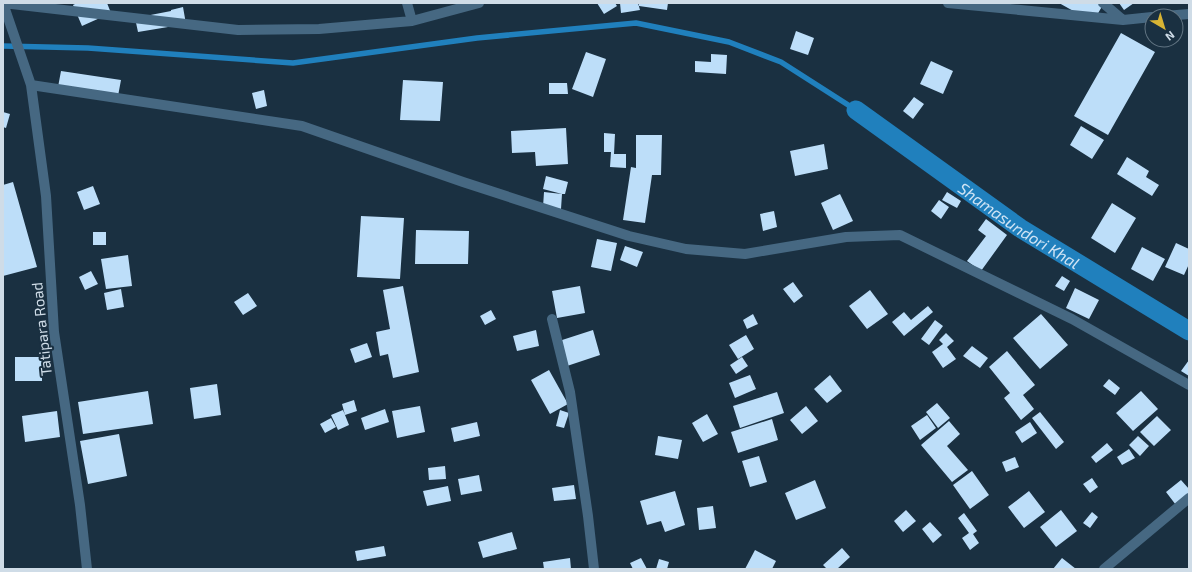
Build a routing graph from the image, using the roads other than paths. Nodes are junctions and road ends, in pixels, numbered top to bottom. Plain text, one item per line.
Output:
1 (407, 3) edge
2 (479, 3) edge
3 (948, 3) edge
4 (1103, 3) edge
5 (4, 5) edge
6 (1144, 18) edge
7 (1123, 20) junction
8 (412, 21) junction
9 (31, 85) junction
10 (552, 319) dead end
11 (1189, 385) edge
12 (1189, 498) edge
13 (87, 569) edge
14 (594, 569) edge
15 (1104, 569) edge

1 - 8 street
2 - 8 street
3 - 7 street
4 - 7 street
5 - 8 street
5 - 9 street, Tatipara Road
6 - 7 street
9 - 11 street
9 - 13 street, Tatipara Road
10 - 14 street
12 - 15 street

